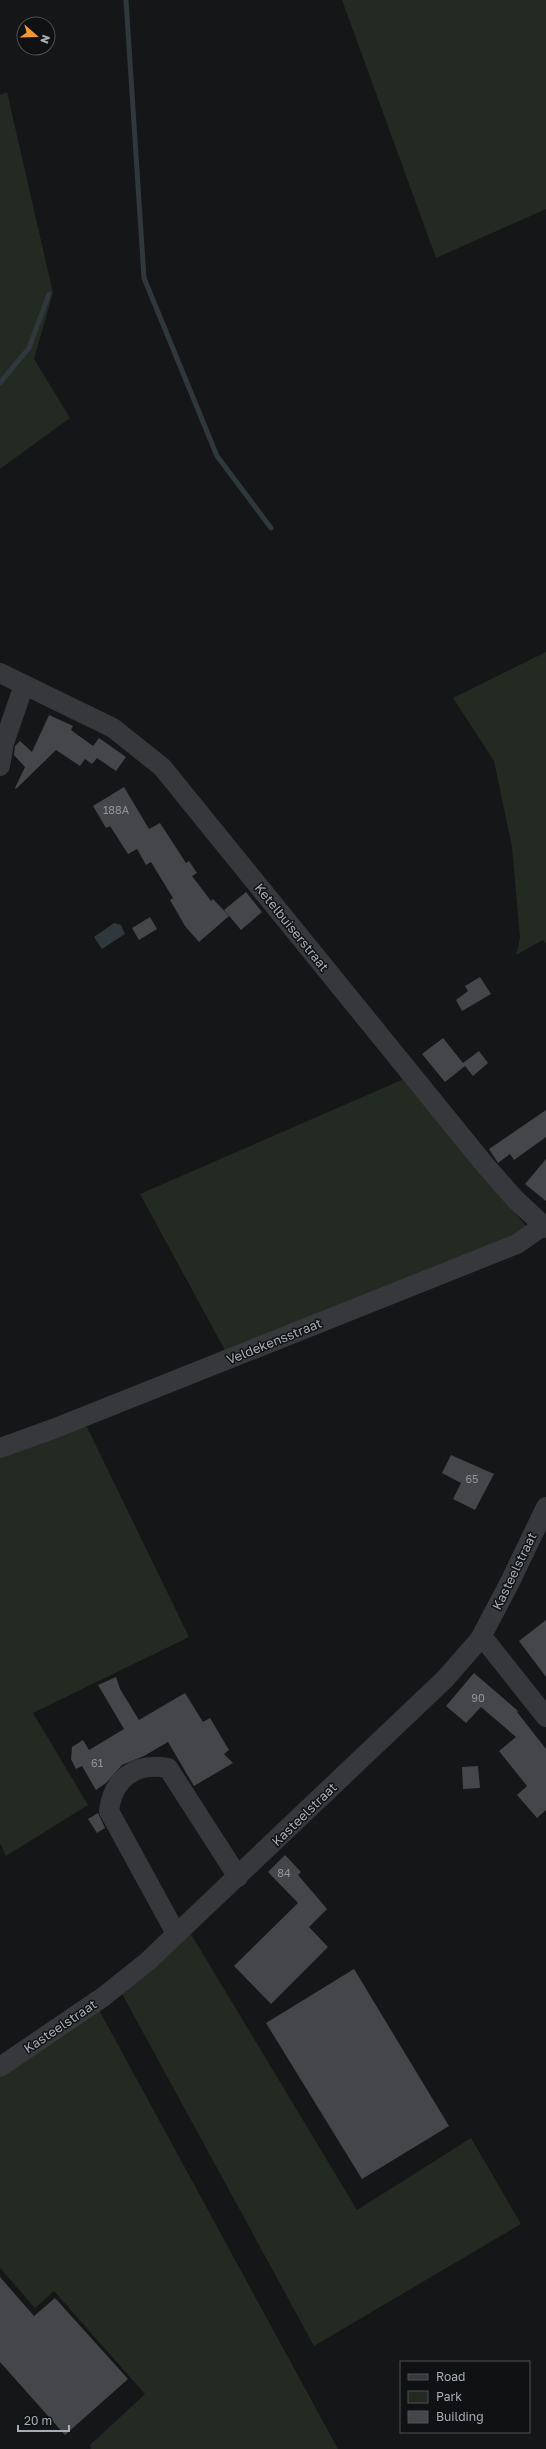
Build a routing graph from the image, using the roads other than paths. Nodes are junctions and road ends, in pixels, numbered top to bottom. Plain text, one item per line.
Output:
1 (0, 673) edge
2 (24, 685) junction
3 (0, 766) edge
4 (545, 1227) edge
5 (0, 1448) edge
6 (546, 1507) edge
7 (480, 1639) junction
8 (546, 1717) edge
9 (238, 1878) junction
10 (178, 1933) junction
11 (0, 2067) edge

1 - 2 street, Ketelbuiserstraat
2 - 3 street
2 - 4 street, Ketelbuiserstraat
4 - 5 street, Veldekensstraat
6 - 7 street, Kasteelstraat
7 - 8 street
7 - 9 street, Kasteelstraat
9 - 10 street, Kasteelstraat
9 - 10 street
10 - 11 street, Kasteelstraat

